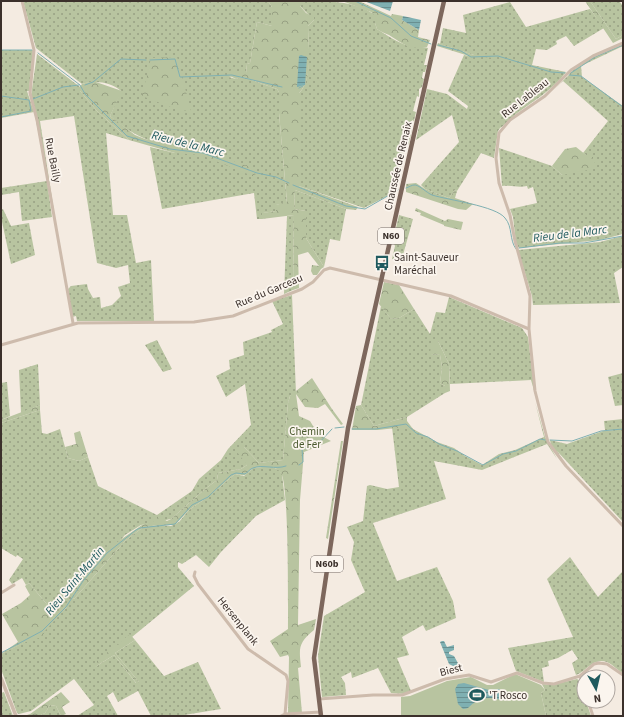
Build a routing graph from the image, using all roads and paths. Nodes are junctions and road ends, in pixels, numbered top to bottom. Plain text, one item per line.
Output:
1 (22, 1) edge
2 (444, 1) edge
3 (623, 44) edge
4 (382, 279) junction
5 (73, 323) junction
6 (529, 329) junction
7 (1, 345) edge
8 (348, 428) joint
9 (623, 526) edge
10 (195, 572) dead end
11 (14, 585) dead end
12 (1, 593) edge
13 (588, 669) edge
14 (614, 669) edge
15 (576, 677) edge
16 (1, 678) edge
17 (319, 699) junction
18 (321, 714) edge
19 (283, 715) edge
20 (16, 716) edge

1 - 5 street, Rue Bailly
2 - 4 main road, Chaussée de Renaix / N60
3 - 6 street, Rue Lableau
4 - 5 street, Rue du Garceau
4 - 6 street, Rue du Garceau
4 - 8 main road, Chaussée de Renaix / N60
5 - 7 street, Rue du Garceau
6 - 9 street
8 - 17 main road, N60b
10 - 19 street, Hersenplank
11 - 12 street
13 - 14 street, Biest
15 - 17 street, Biest
16 - 20 street
17 - 18 main road, N60b
18 - 19 street

